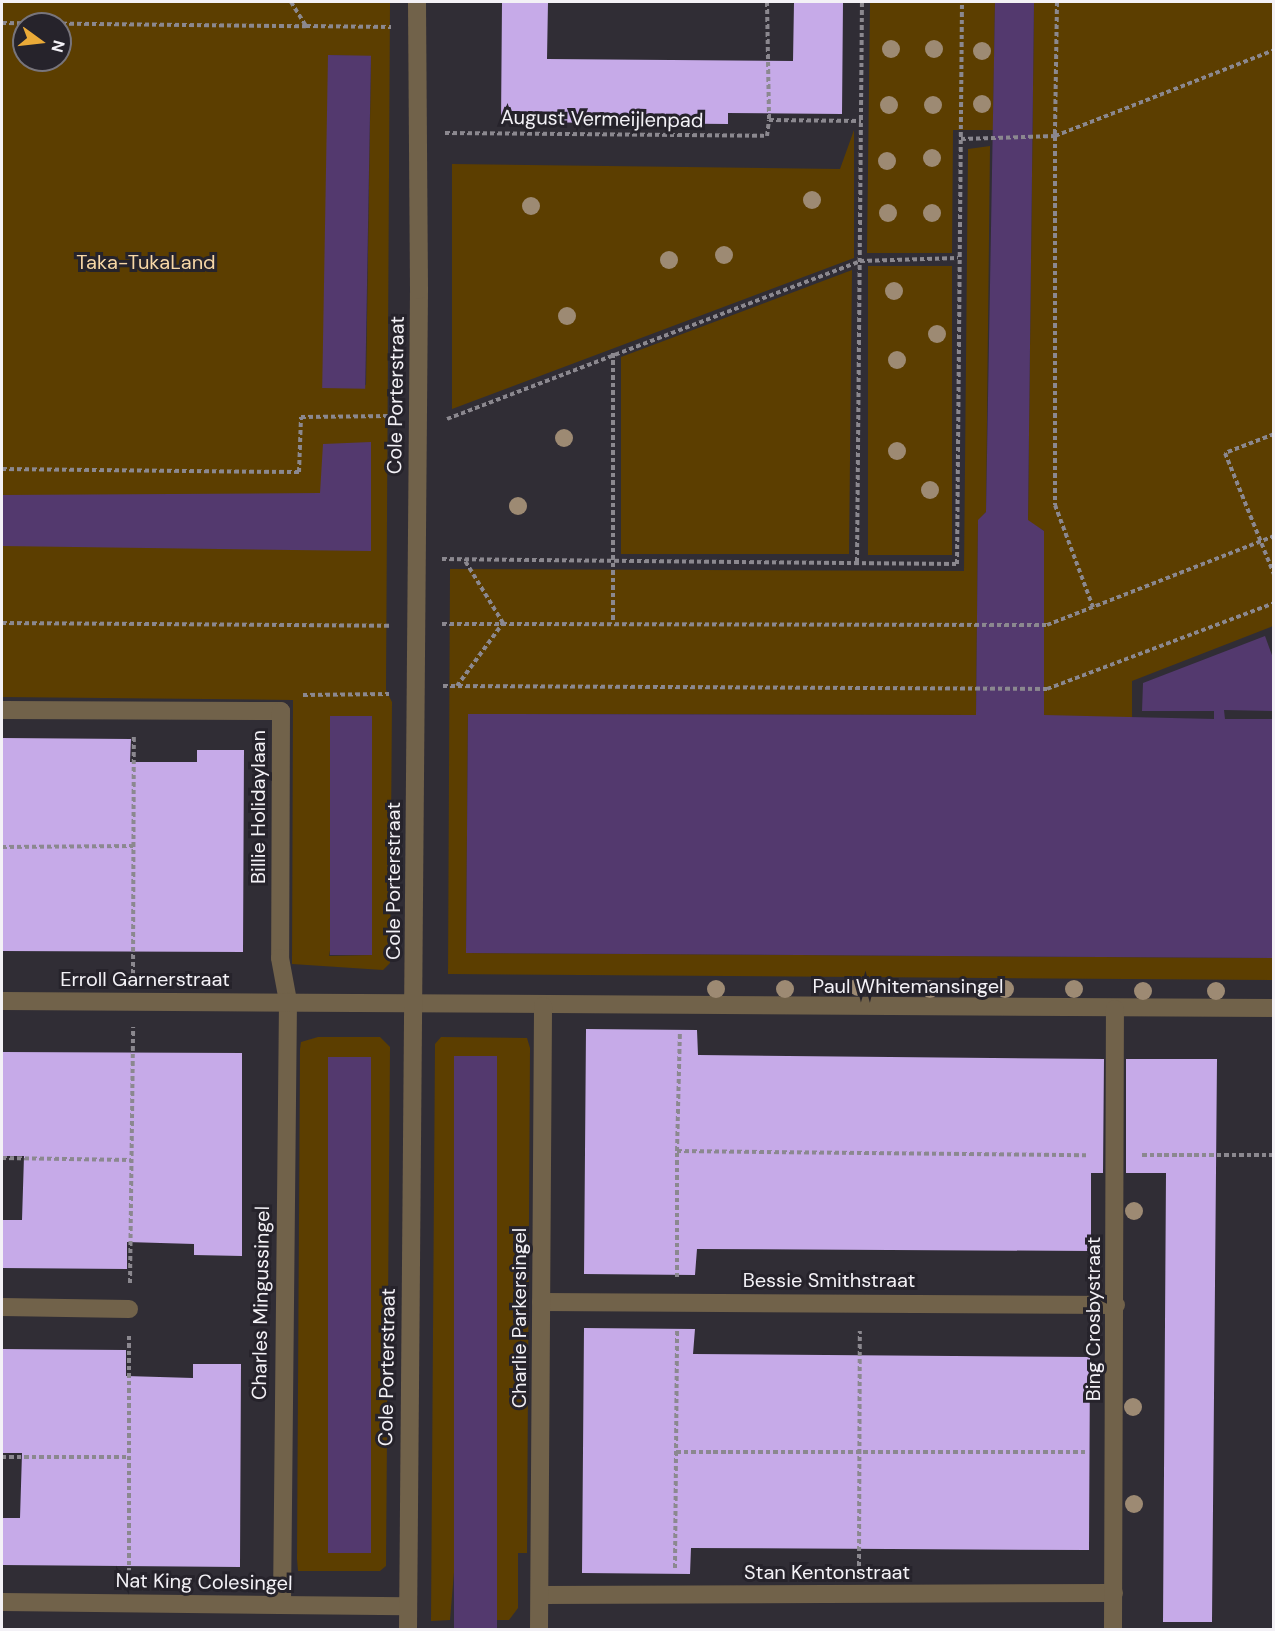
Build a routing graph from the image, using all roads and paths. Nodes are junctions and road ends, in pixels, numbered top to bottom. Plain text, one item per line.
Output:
1 (291, 2) edge
2 (417, 2) edge
3 (767, 2) edge
4 (862, 2) edge
5 (962, 2) edge
6 (1057, 2) edge
7 (2, 23) edge
8 (306, 26) junction
9 (417, 27) junction
10 (1274, 50) edge
11 (769, 120) junction
12 (861, 121) junction
13 (420, 132) junction
14 (1055, 136) junction
15 (961, 138) junction
16 (958, 258) junction
17 (860, 261) junction
18 (613, 353) junction
19 (417, 416) junction
20 (447, 417) junction
21 (446, 429) dead end
22 (1274, 434) edge
23 (2, 469) edge
24 (1274, 536) edge
25 (1260, 541) junction
26 (440, 547) dead end
27 (440, 559) junction
28 (464, 559) junction
29 (417, 560) junction
30 (857, 562) junction
31 (612, 563) junction
32 (440, 570) dead end
33 (1274, 574) edge
34 (1274, 603) edge
35 (1093, 607) junction
36 (440, 613) dead end
37 (2, 623) edge
38 (503, 623) junction
39 (613, 623) junction
40 (440, 624) junction
41 (385, 626) dead end
42 (440, 634) dead end
43 (439, 675) dead end
44 (439, 686) junction
45 (457, 686) junction
46 (416, 688) junction
47 (439, 698) dead end
48 (2, 710) edge
49 (134, 711) junction
50 (281, 711) junction
51 (133, 846) junction
52 (2, 847) edge
53 (2, 1001) edge
54 (288, 1001) junction
55 (133, 1002) junction
56 (415, 1005) junction
57 (543, 1006) junction
58 (680, 1008) junction
59 (1274, 1008) edge
60 (1115, 1009) junction
61 (677, 1152) junction
62 (1116, 1155) junction
63 (1274, 1155) edge
64 (2, 1158) edge
65 (131, 1160) junction
66 (541, 1302) junction
67 (677, 1302) junction
68 (860, 1303) junction
69 (1116, 1305) junction
70 (2, 1307) edge
71 (129, 1309) junction
72 (676, 1452) junction
73 (859, 1452) junction
74 (1115, 1452) junction
75 (2, 1457) edge
76 (129, 1457) junction
77 (1114, 1593) junction
78 (859, 1594) junction
79 (540, 1595) junction
80 (675, 1595) junction
81 (2, 1602) edge
82 (129, 1604) junction
83 (282, 1605) junction
84 (406, 1606) junction
85 (408, 1629) edge
86 (539, 1629) edge
87 (1113, 1629) edge

1 - 8 path
2 - 9 street, Cole Porterstraat
3 - 11 path
4 - 12 path
5 - 15 path
6 - 14 path
7 - 8 path
8 - 9 path
9 - 13 street, Cole Porterstraat
10 - 14 path
11 - 12 path
11 - 13 path, August Vermeijlenpad
12 - 17 path
13 - 19 street, Cole Porterstraat
14 - 15 path
14 - 35 path
15 - 16 path
16 - 17 path
16 - 30 path
17 - 18 path
17 - 30 path
18 - 20 path
18 - 31 path
19 - 20 path
19 - 23 path
19 - 29 street, Cole Porterstraat
20 - 21 path
22 - 25 path
24 - 25 path
25 - 33 path
25 - 35 path
26 - 27 path
27 - 28 path
27 - 29 path
27 - 32 path
28 - 31 path
28 - 38 path
29 - 46 street, Cole Porterstraat
30 - 31 path
31 - 39 path
34 - 45 path
35 - 39 path
36 - 40 path
37 - 41 path
38 - 39 path
38 - 40 path
38 - 45 path
40 - 42 path
43 - 44 path
44 - 45 path
44 - 47 path
46 - 50 path
46 - 56 street, Cole Porterstraat
48 - 49 street, Billie Holidaylaan
49 - 50 street, Billie Holidaylaan
49 - 51 path
50 - 54 street, Billie Holidaylaan
51 - 52 path
51 - 55 path
53 - 55 street, Erroll Garnerstraat
54 - 55 street, Erroll Garnerstraat
54 - 56 street, Erroll Garnerstraat
54 - 83 street, Charles Mingussingel
55 - 65 path
56 - 57 street, Paul Whitemansingel
56 - 84 street, Cole Porterstraat
57 - 58 street, Paul Whitemansingel
57 - 66 street, Charlie Parkersingel
58 - 60 street, Paul Whitemansingel
58 - 61 path
59 - 60 street, Paul Whitemansingel
60 - 62 street, Bing Crosbystraat
61 - 62 path
61 - 67 path
62 - 63 path
62 - 69 street, Bing Crosbystraat
64 - 65 path
65 - 71 path
66 - 67 street, Bessie Smithstraat
66 - 79 street, Charlie Parkersingel
67 - 68 street, Bessie Smithstraat
67 - 72 path
68 - 69 street, Bessie Smithstraat
68 - 73 path
69 - 74 street, Bing Crosbystraat
70 - 71 street
71 - 76 path
72 - 73 path
72 - 80 path
73 - 74 path
73 - 78 path
74 - 77 street, Bing Crosbystraat
75 - 76 path
76 - 82 path
77 - 78 street, Stan Kentonstraat
77 - 87 street, Bing Crosbystraat
78 - 80 street, Stan Kentonstraat
79 - 80 street, Stan Kentonstraat
79 - 86 street, Charlie Parkersingel
81 - 82 street, Nat King Colesingel
82 - 83 street, Nat King Colesingel
83 - 84 street, Nat King Colesingel
84 - 85 street, Cole Porterstraat

